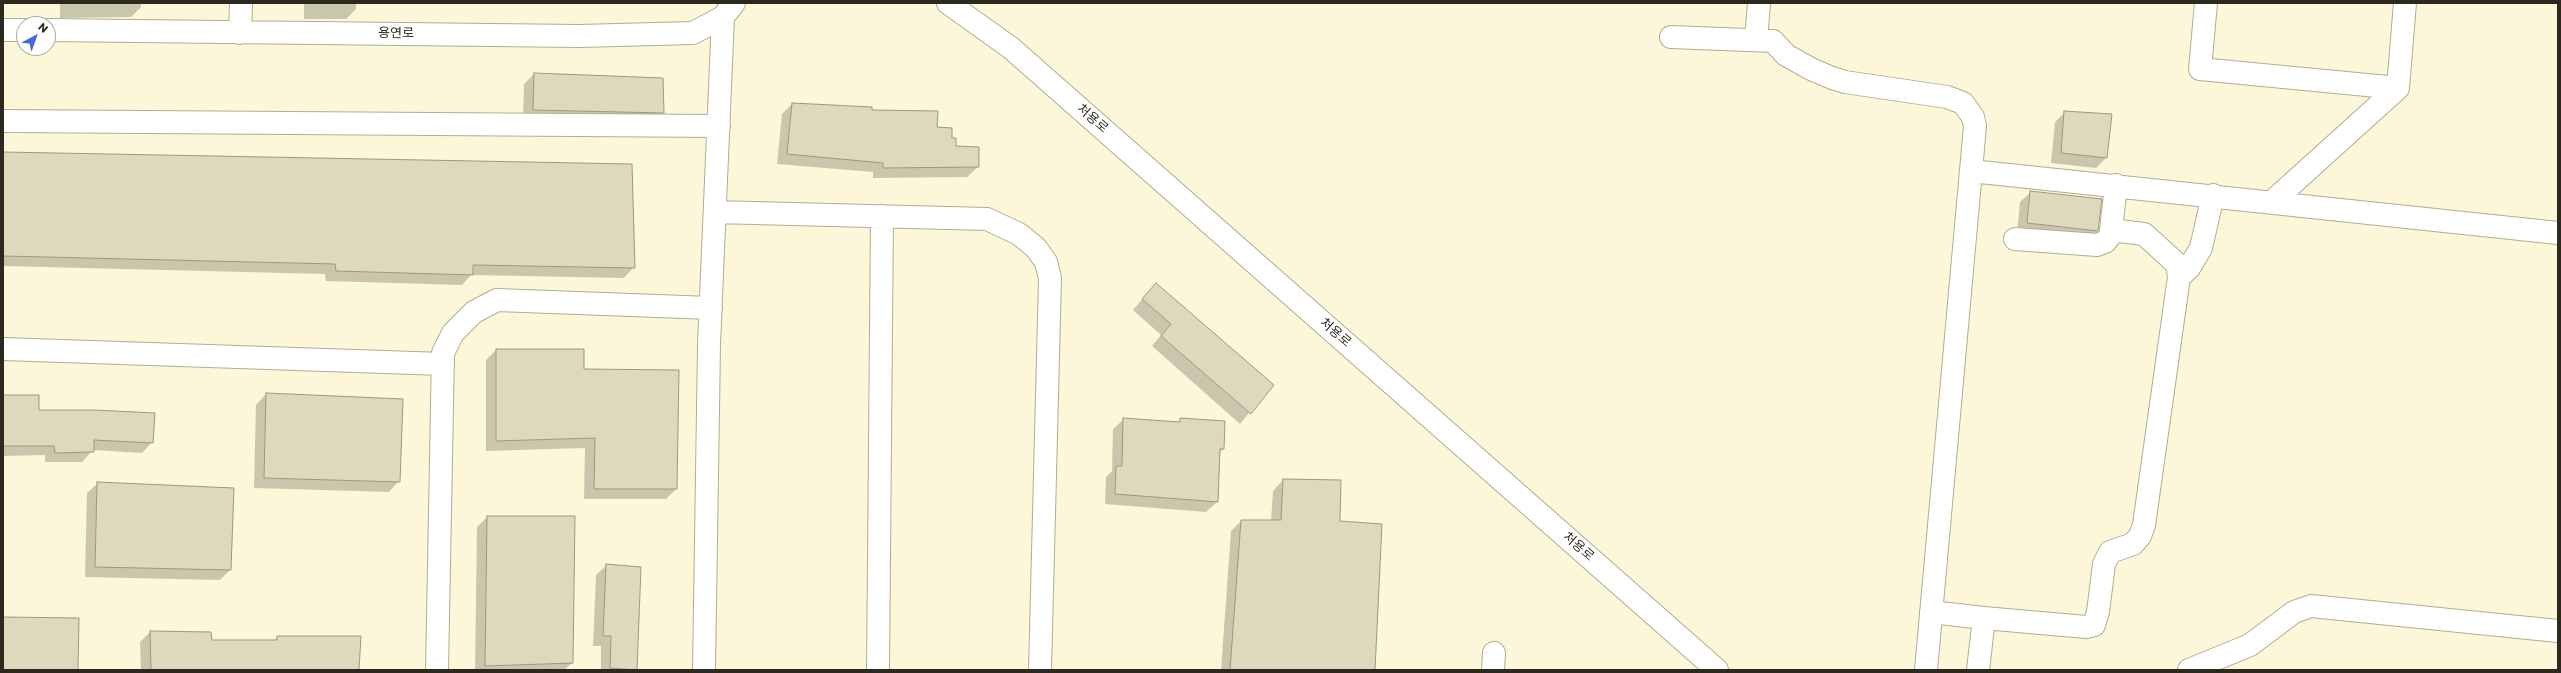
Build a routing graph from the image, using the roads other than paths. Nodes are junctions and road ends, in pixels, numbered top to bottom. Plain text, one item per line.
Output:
1 (241, 3) edge
2 (948, 3) edge
3 (1759, 3) edge
4 (2206, 3) edge
5 (2405, 3) edge
6 (729, 10) edge
7 (3, 30) edge
8 (16, 30) edge
9 (56, 30) edge
10 (240, 32) junction
11 (1671, 37) dead end
12 (1756, 40) junction
13 (2398, 88) junction
14 (3, 121) edge
15 (718, 126) junction
16 (1971, 171) junction
17 (2116, 185) junction
18 (2213, 195) junction
19 (2272, 201) junction
20 (715, 212) junction
21 (882, 216) junction
22 (2111, 230) junction
23 (2558, 233) edge
24 (2015, 240) dead end
25 (2178, 277) junction
26 (711, 308) junction
27 (3, 349) edge
28 (443, 364) junction
29 (1931, 612) junction
30 (1984, 618) junction
31 (2558, 630) edge
32 (437, 670) edge
33 (704, 670) edge
34 (878, 670) edge
35 (1040, 670) edge
36 (1717, 670) edge
37 (1926, 670) edge
38 (1978, 670) edge
39 (2189, 670) edge

1 - 10 street
2 - 36 street, 처용로
3 - 12 street
4 - 13 street
5 - 13 street
6 - 10 street, 용연로
6 - 15 street
7 - 8 street
9 - 10 street, 용연로
11 - 12 street
12 - 16 street
13 - 19 street
14 - 15 street
15 - 20 street
16 - 17 street
16 - 29 street
17 - 18 street
17 - 22 street
18 - 19 street
18 - 25 street
19 - 23 street
20 - 21 street
20 - 26 street
21 - 34 street
21 - 35 street
22 - 24 street
22 - 25 street
25 - 30 street
26 - 28 street
26 - 33 street
27 - 28 street
28 - 32 street
29 - 30 street
29 - 37 street
30 - 38 street
31 - 39 street

